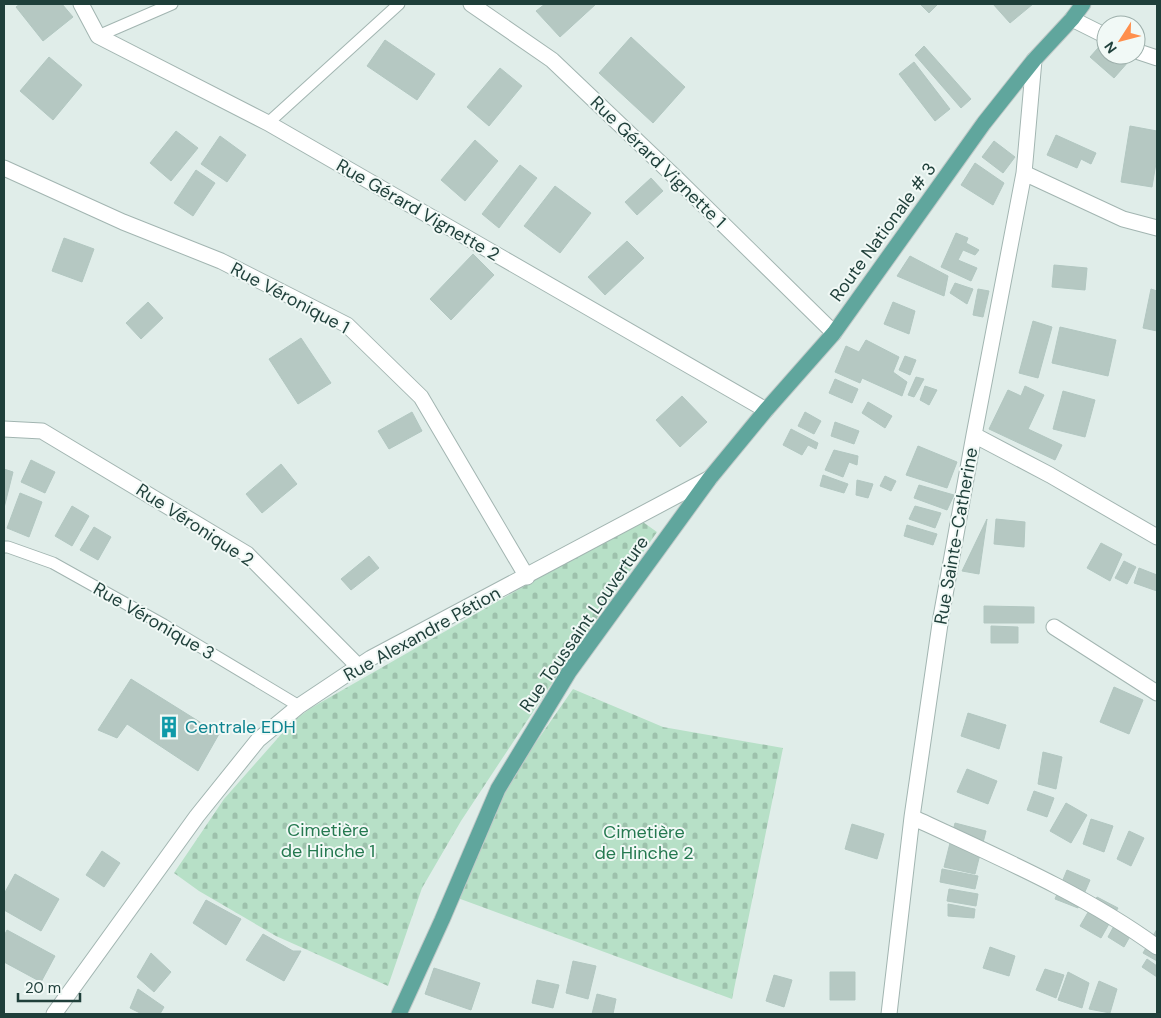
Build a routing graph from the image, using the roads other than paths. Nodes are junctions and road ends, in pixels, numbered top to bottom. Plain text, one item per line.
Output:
1 (81, 4) edge
2 (172, 4) edge
3 (399, 4) edge
4 (471, 4) edge
5 (1083, 4) edge
6 (1072, 19) junction
7 (1096, 31) edge
8 (98, 36) junction
9 (1034, 60) junction
10 (268, 123) junction
11 (4, 168) edge
12 (1024, 173) junction
13 (1157, 228) edge
14 (834, 332) junction
15 (766, 410) junction
16 (4, 429) edge
17 (974, 435) junction
18 (710, 478) junction
19 (1157, 538) edge
20 (4, 547) edge
21 (527, 577) junction
22 (1054, 627) dead end
23 (359, 667) junction
24 (1157, 692) edge
25 (299, 706) junction
26 (912, 817) junction
27 (1157, 947) edge
28 (54, 1014) edge
29 (399, 1014) edge
30 (889, 1014) edge

1 - 8 street
2 - 8 lane
3 - 10 lane
4 - 14 street, Rue Gérard Vignette 1
5 - 6 main road, Route Nationale # 3
6 - 7 street
6 - 9 main road, Route Nationale # 3
8 - 10 street, Rue Gérard Vignette 2
9 - 12 street, Rue Sainte-Catherine
9 - 14 main road, Route Nationale # 3
10 - 15 street, Rue Gérard Vignette 2
11 - 21 street, Rue Véronique 1
12 - 13 street
12 - 17 street, Rue Sainte-Catherine
14 - 15 main road, Route Nationale # 3
15 - 18 main road, Route Nationale # 3
16 - 23 street, Rue Véronique 2
17 - 19 street
17 - 26 street, Rue Sainte-Catherine
18 - 21 street, Rue Alexandre Pétion
18 - 29 main road, Rue Toussaint Louverture
20 - 25 lane, Rue Véronique 3
21 - 23 street, Rue Alexandre Pétion
22 - 24 street
23 - 25 street, Rue Alexandre Pétion
25 - 28 street, Rue Alexandre Pétion
26 - 27 street
26 - 30 street, Rue Sainte-Catherine

